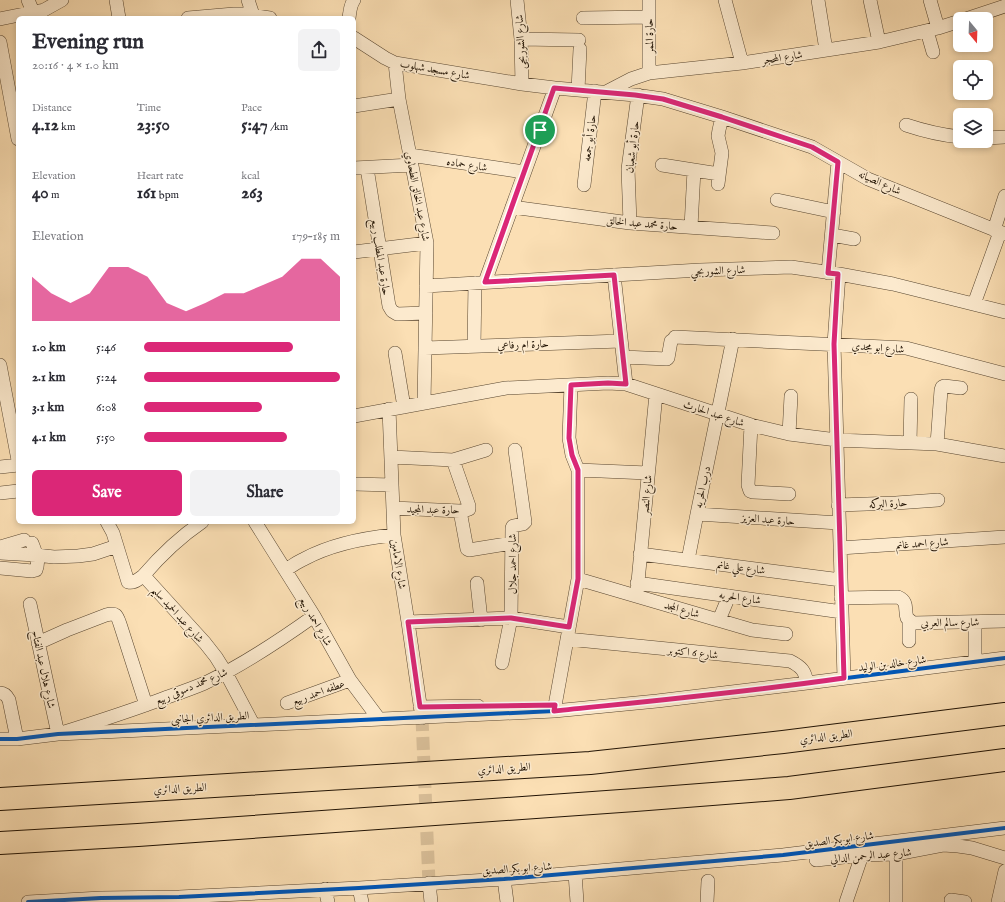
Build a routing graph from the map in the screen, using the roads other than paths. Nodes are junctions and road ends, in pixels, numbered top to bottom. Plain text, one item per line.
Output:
1 (28, 0) edge
2 (62, 0) edge
3 (116, 0) edge
4 (248, 0) edge
5 (354, 0) edge
6 (517, 0) edge
7 (649, 0) edge
8 (726, 0) edge
9 (818, 0) edge
10 (870, 0) edge
11 (930, 0) edge
12 (997, 5) edge
13 (982, 12) edge
14 (41, 14) edge
15 (27, 16) edge
16 (118, 16) edge
17 (211, 16) edge
18 (247, 16) edge
19 (254, 16) edge
20 (349, 16) edge
21 (649, 17) junction
22 (16, 18) edge
23 (583, 18) dead end
24 (0, 20) edge
25 (953, 23) edge
26 (932, 30) junction
27 (356, 39) edge
28 (521, 39) junction
29 (0, 42) edge
30 (879, 42) junction
31 (826, 50) junction
32 (933, 52) dead end
33 (395, 63) junction
34 (742, 63) junction
35 (649, 73) junction
36 (522, 84) junction
37 (554, 88) junction
38 (578, 90) junction
39 (601, 92) junction
40 (638, 96) junction
41 (399, 99) junction
42 (356, 106) edge
43 (722, 117) junction
44 (906, 125) dead end
45 (16, 128) edge
46 (953, 136) edge
47 (1005, 137) edge
48 (993, 138) edge
49 (411, 160) junction
50 (838, 162) junction
51 (662, 164) dead end
52 (356, 168) edge
53 (367, 168) junction
54 (694, 170) junction
55 (524, 172) junction
56 (584, 185) dead end
57 (1005, 196) edge
58 (777, 200) dead end
59 (512, 207) junction
60 (834, 212) junction
61 (630, 223) junction
62 (691, 227) junction
63 (999, 232) edge
64 (773, 233) dead end
65 (832, 235) junction
66 (854, 239) dead end
67 (427, 243) junction
68 (380, 249) junction
69 (356, 252) edge
70 (833, 274) junction
71 (614, 275) junction
72 (480, 282) junction
73 (426, 286) junction
74 (974, 304) junction
75 (1005, 312) edge
76 (426, 313) junction
77 (733, 339) junction
78 (621, 341) junction
79 (834, 344) junction
80 (474, 346) junction
81 (425, 348) junction
82 (395, 353) dead end
83 (623, 357) junction
84 (0, 365) edge
85 (1005, 374) edge
86 (626, 384) junction
87 (571, 385) junction
88 (961, 388) dead end
89 (656, 394) junction
90 (791, 396) dead end
91 (911, 399) dead end
92 (424, 403) junction
93 (404, 407) junction
94 (390, 409) junction
95 (717, 414) junction
96 (356, 416) edge
97 (751, 425) junction
98 (789, 434) junction
99 (837, 440) junction
100 (910, 442) junction
101 (937, 444) junction
102 (16, 449) edge
103 (486, 450) dead end
104 (515, 450) dead end
105 (1005, 456) edge
106 (391, 457) junction
107 (453, 460) junction
108 (16, 465) edge
109 (0, 466) edge
110 (578, 470) junction
111 (648, 474) junction
112 (356, 484) edge
113 (392, 485) junction
114 (16, 491) edge
115 (0, 493) edge
116 (789, 494) dead end
117 (938, 500) dead end
118 (838, 505) junction
119 (393, 508) junction
120 (460, 511) junction
121 (697, 514) junction
122 (108, 524) edge
123 (199, 524) edge
124 (256, 524) edge
125 (839, 524) junction
126 (394, 535) junction
127 (1005, 538) edge
128 (512, 543) junction
129 (30, 546) junction
130 (117, 546) junction
131 (0, 547) edge
132 (840, 548) junction
133 (0, 553) edge
134 (640, 554) junction
135 (688, 560) junction
136 (0, 568) edge
137 (285, 570) junction
138 (143, 576) junction
139 (578, 579) junction
140 (841, 580) junction
141 (477, 584) dead end
142 (637, 590) junction
143 (729, 596) junction
144 (842, 598) junction
145 (30, 604) dead end
146 (842, 612) junction
147 (314, 616) junction
148 (511, 618) junction
149 (482, 620) junction
150 (719, 620) junction
151 (909, 621) junction
152 (1005, 621) edge
153 (408, 622) junction
154 (975, 622) junction
155 (568, 633) junction
156 (786, 634) dead end
157 (908, 641) dead end
158 (38, 643) junction
159 (1005, 658) edge
160 (975, 662) junction
161 (502, 663) dead end
162 (226, 672) junction
163 (844, 678) junction
164 (350, 680) junction
165 (807, 683) junction
166 (0, 693) edge
167 (287, 703) dead end
168 (146, 705) junction
169 (554, 708) junction
170 (421, 712) junction
171 (1005, 714) edge
172 (379, 719) junction
173 (253, 724) junction
174 (58, 734) junction
175 (0, 739) edge
176 (17, 739) junction
177 (1005, 760) edge
178 (0, 799) edge
179 (1005, 828) edge
180 (0, 844) edge
181 (896, 854) junction
182 (862, 855) junction
183 (783, 856) junction
184 (1005, 858) edge
185 (1005, 872) edge
186 (575, 873) junction
187 (504, 879) junction
188 (708, 881) dead end
189 (429, 883) junction
190 (359, 888) junction
191 (327, 896) edge
192 (252, 898) edge
193 (101, 900) edge
194 (180, 900) edge
195 (951, 900) dead end
196 (28, 902) edge
197 (362, 902) edge
198 (431, 902) edge
199 (507, 902) edge
200 (577, 902) edge
201 (707, 902) edge
202 (846, 902) edge
203 (896, 902) edge
204 (965, 902) edge
205 (998, 902) edge

1 - 14 street
2 - 14 street
3 - 16 street
4 - 19 street
5 - 20 street
6 - 28 street, شارع الشوربجى
7 - 21 street, حارة الممر
8 - 34 street
9 - 31 street
10 - 30 street
11 - 26 street
12 - 13 street
14 - 15 street
17 - 18 street
21 - 23 street
21 - 35 street, حارة الممر
22 - 24 street
25 - 26 street, شارع المحجر
26 - 30 street, شارع المحجر
26 - 32 street
27 - 33 street, شارع مسجد شهلوب
28 - 36 street, شارع الشوربجى
28 - 38 street
29 - 45 street
30 - 31 street, شارع المحجر
31 - 34 street, شارع المحجر
33 - 36 street, شارع مسجد شهلوب
33 - 41 street, شارع عبد الخالق الطحاوي
34 - 35 street, شارع المحجر
35 - 39 street, شارع المحجر
36 - 37 street, شارع الصيانه
37 - 38 street, شارع الصيانه
37 - 55 street
38 - 39 street, شارع الصيانه
39 - 40 street, شارع الصيانه
39 - 56 street, حارة أبو جمعه
40 - 43 street, شارع الصيانه
40 - 61 street, حارة أبو شعبان
41 - 42 street
41 - 49 street, شارع عبد الخالق الطحاوي
43 - 50 street, شارع الصيانه
43 - 54 street
44 - 46 street
47 - 48 street
49 - 53 street, شارع حماده
49 - 55 street, شارع حماده
49 - 67 street, شارع عبد الخالق الطحاوي
50 - 60 street
50 - 63 street, شارع الصيانه
51 - 54 street
52 - 53 street, شارع حماده
53 - 68 street, حارة عبد المطلب ربيع
54 - 62 street
55 - 59 street
57 - 63 street
58 - 60 street
59 - 61 street, حارة محمد عبد الخالق
59 - 72 street
60 - 65 street
61 - 62 street, حارة محمد عبد الخالق
62 - 64 street, حارة محمد عبد الخالق
63 - 74 street
65 - 66 street
65 - 70 street
67 - 68 street
67 - 73 street, شارع عبد الخالق الطحاوي
68 - 69 street
68 - 76 street, حارة عبد المطلب ربيع
70 - 71 street, شارع الشوربجي
70 - 74 street, شارع الشوربجي
70 - 79 street
71 - 72 street, شارع الشوربجي
71 - 78 street
72 - 73 street, شارع الشوربجي
72 - 80 street
73 - 76 street, شارع عبد الخالق الطحاوي
74 - 75 street, شارع الشوربجي
76 - 81 street, شارع عبد الخالق الطحاوي
77 - 79 street, شارع ابو مجدي
77 - 83 street, شارع ابو مجدي
77 - 95 street, درب الحريه
78 - 80 street, حارة ام رفاعي
78 - 83 street
79 - 85 street, شارع ابو مجدي
79 - 99 street
80 - 81 street, حارة ام رفاعي
81 - 92 street, شارع عبد الخالق الطحاوي
82 - 93 street
83 - 86 street
84 - 102 street
86 - 87 street, شارع عبد الحارث
86 - 89 street, شارع عبد الحارث
87 - 92 street, شارع عبد الحارث
87 - 110 street
88 - 101 street
89 - 95 street, شارع عبد الحارث
89 - 111 street, شارع النصر
90 - 98 street
91 - 100 street
92 - 93 street, شارع عبد الحارث
93 - 94 street, شارع عبد الحارث
94 - 96 street, شارع عبد الحارث
94 - 106 street, شارع الامامين
95 - 97 street, شارع عبد الحارث
95 - 121 street, درب الحريه
97 - 98 street, شارع عبد الحارث
97 - 116 street
98 - 99 street, شارع عبد الحارث
99 - 100 street, شارع عبد الحارث
99 - 118 street
100 - 101 street, شارع عبد الحارث
101 - 105 street, شارع عبد الحارث
103 - 107 street
104 - 128 street, شارع احمد جلال
106 - 107 street
106 - 113 street, شارع الامامين
107 - 120 street, حارة عبد المجيد
108 - 109 street
110 - 111 street
110 - 139 street
111 - 134 street, شارع النصر
112 - 113 street
113 - 119 street, شارع الامامين
114 - 115 street
117 - 118 street, حارة البركه
118 - 125 street
119 - 120 street, حارة عبد المجيد
119 - 126 street, شارع الامامين
120 - 128 street
121 - 125 street, حارة عبد العزيز
121 - 135 street, درب الحريه
122 - 130 street, شارع عبد الحميد سليم
123 - 138 street
124 - 137 street, شارع احمد ربيع
125 - 132 street
126 - 137 street
126 - 153 street, شارع الامامين
127 - 132 street, شارع احمد غانم
128 - 148 street, شارع احمد جلال
129 - 130 street
129 - 131 street
129 - 133 street
129 - 136 street
130 - 138 street, شارع عبد الحميد سليم
132 - 140 street
134 - 135 street, شارع علي غانم
134 - 142 street, شارع النصر
135 - 140 street, شارع علي غانم
137 - 147 street, شارع احمد ربيع
138 - 162 street, شارع عبد الحميد سليم
139 - 142 street, شارع المجد
139 - 155 street
140 - 144 street
141 - 149 street
142 - 143 street, شارع الحريه
142 - 150 street, شارع المجد
143 - 146 street, شارع الحريه
143 - 150 street
144 - 146 street
144 - 151 street, شارع سالم العربي
145 - 158 street, شارع هلال عبد الفتاح
146 - 163 street
147 - 162 street, شارع محمد دسوقي ربيع
147 - 164 street, شارع احمد ربيع
148 - 149 street, شارع 6 اكتوبر
148 - 155 street, شارع 6 اكتوبر
148 - 161 street, شارع احمد جلال
149 - 153 street, شارع 6 اكتوبر
150 - 156 street, شارع المجد
151 - 154 street, شارع سالم العربي
151 - 157 street
152 - 154 street, شارع سالم العربي
153 - 170 street, شارع الامامين
154 - 160 street
155 - 165 street, شارع 6 اكتوبر
155 - 169 street
158 - 168 street
158 - 174 street, شارع هلال عبد الفتاح
159 - 160 street, شارع خالد بن الوليد
160 - 163 street, شارع خالد بن الوليد
162 - 168 street, شارع محمد دسوقي ربيع
162 - 173 street, شارع عبد الحميد سليم
163 - 165 street, شارع خالد بن الوليد
164 - 167 street, عطفه احمد ربيع
164 - 172 street, شارع احمد ربيع
165 - 169 street, شارع خالد بن الوليد
166 - 176 street
168 - 174 street, شارع محمد دسوقي ربيع
169 - 170 street, شارع خالد بن الوليد
170 - 172 street, الطريق الدائري الجانبى
171 - 178 highway, الطريق الدائري
172 - 173 street, الطريق الدائري الجانبى
173 - 174 street, الطريق الدائري الجانبى
174 - 176 street, الطريق الدائري الجانبى
175 - 176 street, الطريق الدائري الجانبى
177 - 180 highway
179 - 183 street, شارع ابو بكر الصديق
181 - 182 street, شارع عبد الرحمن الدالي
181 - 184 street, شارع عبد الرحمن الدالي
181 - 203 street
182 - 183 street, شارع عبد الرحمن الدالي
182 - 202 street
183 - 186 street, شارع ابو بكر الصديق
185 - 205 street
186 - 187 street, شارع ابو بكر الصديق
186 - 200 street
187 - 189 street, شارع ابو بكر الصديق
187 - 199 street
188 - 201 street
189 - 190 street, شارع ابو بكر الصديق
189 - 198 street
190 - 191 street, شارع ابو بكر الصديق
190 - 197 street
191 - 192 street, شارع ابو بكر الصديق
192 - 194 street, شارع ابو بكر الصديق
193 - 194 street, شارع ابو بكر الصديق
193 - 196 street, شارع ابو بكر الصديق
195 - 204 street

